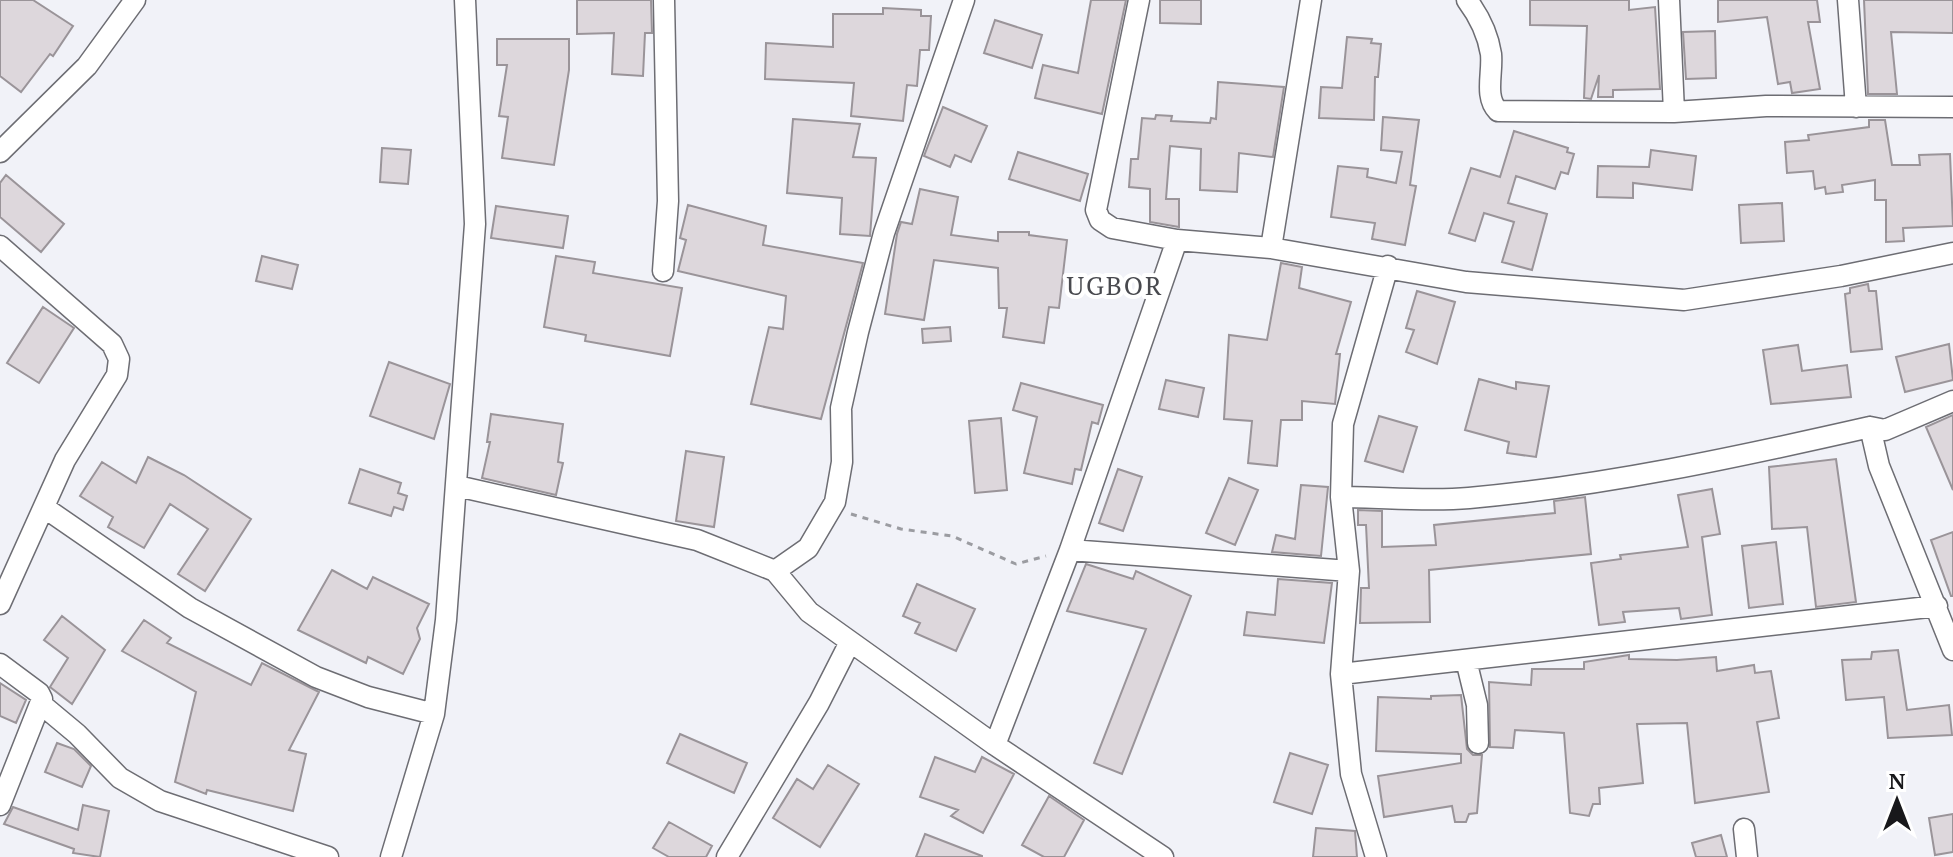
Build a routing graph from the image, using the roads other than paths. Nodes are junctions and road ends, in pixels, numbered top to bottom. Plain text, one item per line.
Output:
1 (135, 0) edge
2 (465, 0) edge
3 (664, 0) edge
4 (964, 0) edge
5 (1139, 0) edge
6 (1311, 0) edge
7 (1467, 0) edge
8 (1669, 0) edge
9 (1848, 0) edge
10 (1856, 107) junction
11 (1953, 107) edge
12 (1674, 112) junction
13 (0, 152) edge
14 (1177, 240) junction
15 (0, 246) edge
16 (1271, 248) junction
17 (1953, 253) edge
18 (1388, 266) junction
19 (663, 271) dead end
20 (1953, 401) edge
21 (1870, 427) junction
22 (457, 486) junction
23 (1341, 497) junction
24 (45, 508) junction
25 (1070, 550) junction
26 (775, 571) junction
27 (1349, 571) junction
28 (0, 604) edge
29 (1937, 606) junction
30 (850, 642) junction
31 (1951, 642) edge
32 (1466, 660) junction
33 (0, 664) edge
34 (1341, 674) junction
35 (41, 704) junction
36 (434, 714) junction
37 (1478, 743) dead end
38 (995, 745) junction
39 (0, 805) edge
40 (1744, 829) dead end
41 (328, 857) edge
42 (391, 857) edge
43 (727, 857) edge
44 (1163, 857) edge
45 (1376, 857) edge
46 (1747, 857) edge

1 - 13 street
2 - 22 street
3 - 19 street
4 - 26 street
5 - 14 street
6 - 16 street
7 - 12 street
8 - 12 street
9 - 10 street
10 - 11 street
10 - 12 street
14 - 16 street
14 - 25 street
15 - 24 street
16 - 18 street
17 - 18 street
18 - 23 street
20 - 21 street
21 - 23 street
21 - 29 street
22 - 26 street
22 - 36 street
23 - 27 street
24 - 28 street
24 - 36 street
25 - 27 street
25 - 38 street
26 - 30 street
27 - 34 street
29 - 31 street
29 - 32 street
30 - 38 street
30 - 43 street
32 - 34 street
32 - 37 street
33 - 35 street
34 - 45 street
35 - 39 street
35 - 41 street
36 - 42 street
38 - 44 street
40 - 46 street

